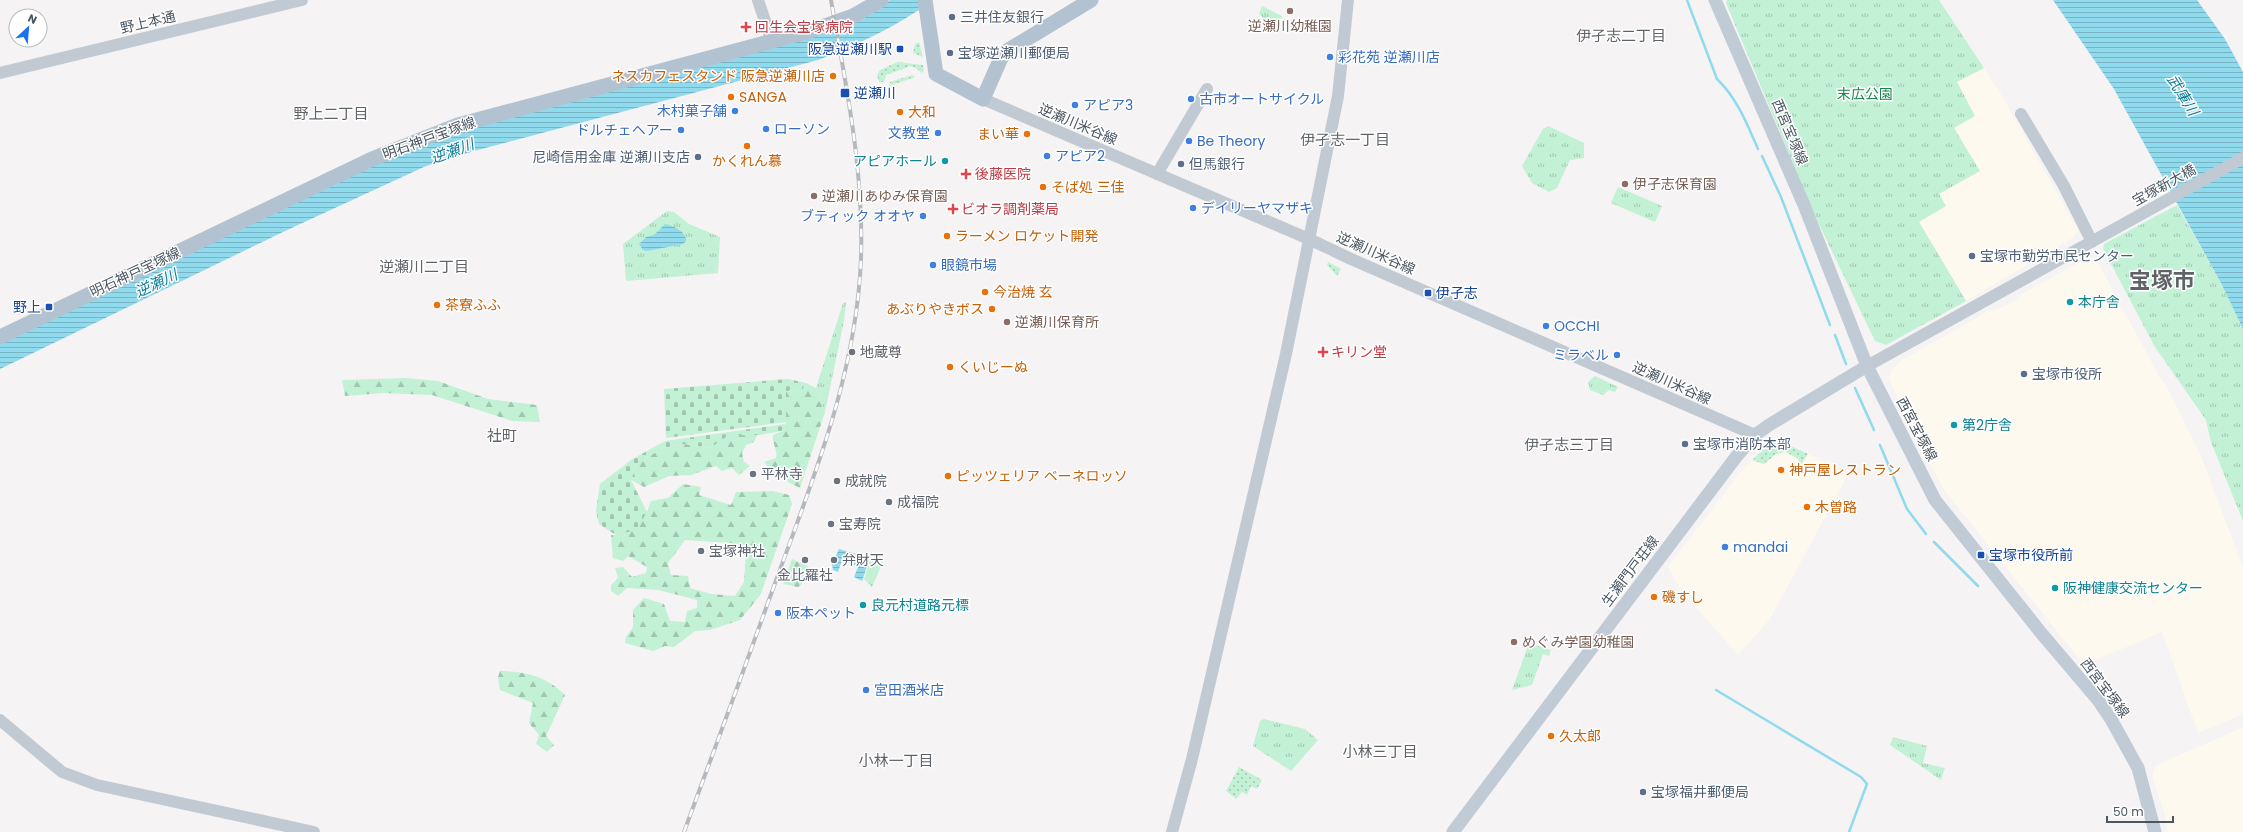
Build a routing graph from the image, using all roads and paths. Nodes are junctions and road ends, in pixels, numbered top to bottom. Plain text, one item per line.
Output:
1 (302, 0) edge
2 (758, 0) edge
3 (881, 0) edge
4 (1091, 0) edge
5 (1348, 0) edge
6 (1715, 0) edge
7 (925, 3) edge
8 (772, 42) junction
9 (0, 73) edge
10 (1207, 89) dead end
11 (983, 99) junction
12 (2021, 114) dead end
13 (2243, 158) edge
14 (1157, 174) junction
15 (1309, 239) junction
16 (2096, 241) junction
17 (0, 337) edge
18 (1867, 366) junction
19 (1755, 436) junction
20 (0, 720) edge
21 (314, 832) edge
22 (1172, 832) edge
23 (1453, 832) edge
24 (2155, 832) edge

1 - 9 street, 野上本通
2 - 8 street
3 - 8 main road, 明石神戸宝塚線
4 - 11 main road
5 - 15 street
6 - 18 main road, 西宮宝塚線
7 - 11 main road
8 - 17 main road, 明石神戸宝塚線
10 - 14 street
11 - 14 street, 逆瀬川米谷線
12 - 16 street
13 - 16 street, 宝塚新大橋
14 - 15 street, 逆瀬川米谷線
15 - 19 street, 逆瀬川米谷線
15 - 22 street
16 - 18 street, 宝塚新大橋
18 - 19 main road, 生瀬門戸荘線
18 - 24 main road, 西宮宝塚線
19 - 23 main road, 生瀬門戸荘線
20 - 21 street

